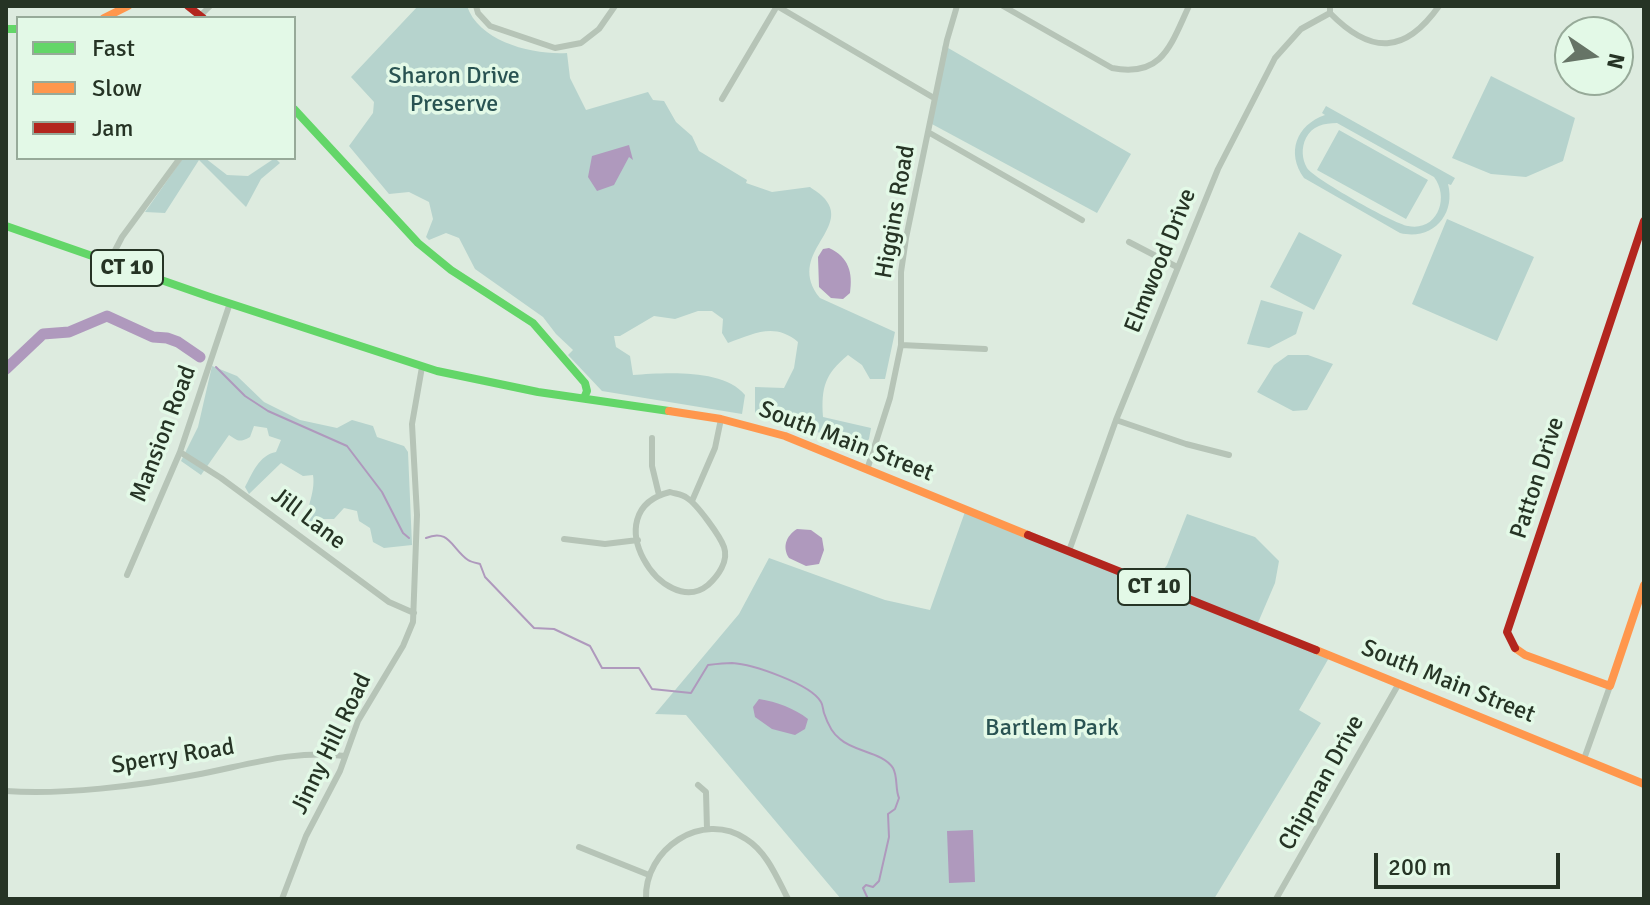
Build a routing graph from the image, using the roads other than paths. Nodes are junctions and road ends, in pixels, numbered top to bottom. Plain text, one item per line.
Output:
1 (128, 6) edge
2 (476, 6) edge
3 (615, 6) edge
4 (777, 6) edge
5 (957, 6) edge
6 (1003, 6) edge
7 (1189, 6) edge
8 (1439, 6) edge
9 (1330, 10) edge
10 (108, 16) edge
11 (934, 98) junction
12 (722, 99) dead end
13 (296, 111) edge
14 (928, 132) junction
15 (179, 160) edge
16 (1082, 220) dead end
17 (1644, 221) edge
18 (6, 226) edge
19 (1129, 242) dead end
20 (109, 262) junction
21 (1177, 267) junction
22 (230, 303) junction
23 (901, 345) junction
24 (985, 349) dead end
25 (422, 367) junction
26 (584, 398) junction
27 (721, 419) junction
28 (1116, 420) junction
29 (652, 438) dead end
30 (180, 452) junction
31 (1229, 455) dead end
32 (867, 470) junction
33 (659, 495) junction
34 (692, 501) junction
35 (564, 539) dead end
36 (638, 540) junction
37 (1069, 551) junction
38 (127, 575) dead end
39 (1644, 585) edge
40 (414, 613) junction
41 (1398, 685) junction
42 (1610, 686) junction
43 (345, 756) junction
44 (1584, 759) junction
45 (1644, 784) edge
46 (698, 785) dead end
47 (6, 791) edge
48 (707, 829) junction
49 (579, 847) dead end
50 (649, 875) junction
51 (282, 899) edge
52 (646, 899) edge
53 (788, 899) edge
54 (1276, 899) edge

1 - 10 main road
2 - 3 street
4 - 11 street
4 - 12 street
5 - 11 street, Higgins Road
6 - 7 street
8 - 9 street
9 - 21 street, Elmwood Drive
11 - 14 street, Higgins Road
13 - 26 main road
14 - 16 street
14 - 23 street, Higgins Road
15 - 20 street
17 - 42 main road, Patton Drive
18 - 20 main road, South Main Street / CT 10
19 - 21 street
20 - 22 main road, South Main Street / CT 10
21 - 28 street, Elmwood Drive
22 - 25 main road, South Main Street / CT 10
22 - 30 street, Mansion Road
23 - 24 street
23 - 32 street, Higgins Road
25 - 26 main road, South Main Street / CT 10
25 - 40 street, Jinny Hill Road
26 - 27 main road, South Main Street / CT 10
27 - 32 main road, South Main Street / CT 10
27 - 34 street
28 - 31 street
28 - 37 street, Elmwood Drive
29 - 33 street
30 - 38 street, Mansion Road
30 - 40 street, Jill Lane
32 - 37 main road, South Main Street / CT 10
33 - 34 street
33 - 36 street
34 - 36 street
35 - 36 street
37 - 41 main road, South Main Street / CT 10
39 - 42 main road
40 - 43 street, Jinny Hill Road
41 - 44 main road, South Main Street / CT 10
41 - 54 street, Chipman Drive
42 - 44 street
43 - 47 street, Sperry Road
43 - 51 street, Jinny Hill Road
44 - 45 main road, South Main Street / CT 10
46 - 48 street
48 - 50 street
48 - 53 street
49 - 50 street
50 - 52 street

